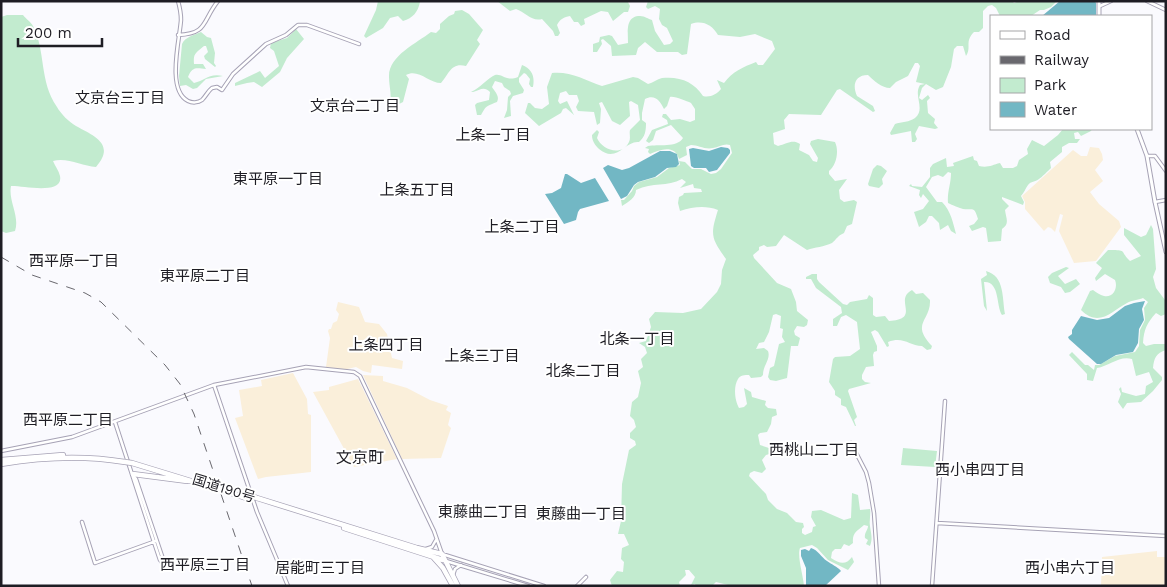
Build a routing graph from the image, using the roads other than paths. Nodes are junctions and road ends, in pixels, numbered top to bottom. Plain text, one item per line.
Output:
1 (178, 1) edge
2 (218, 1) edge
3 (1100, 1) edge
4 (1111, 1) edge
5 (1146, 1) edge
6 (1100, 6) junction
7 (1166, 10) edge
8 (1099, 15) edge
9 (178, 35) junction
10 (359, 44) dead end
11 (1137, 130) edge
12 (1147, 156) junction
13 (1166, 172) edge
14 (1166, 200) edge
15 (1155, 202) junction
16 (1166, 252) edge
17 (214, 385) junction
18 (945, 402) dead end
19 (115, 422) junction
20 (850, 443) dead end
21 (1, 451) edge
22 (61, 456) junction
23 (1, 460) edge
24 (132, 462) junction
25 (1, 464) edge
26 (132, 474) junction
27 (142, 475) junction
28 (136, 479) junction
29 (198, 482) junction
30 (219, 488) junction
31 (258, 500) junction
32 (82, 522) dead end
33 (937, 523) junction
34 (1166, 536) edge
35 (436, 540) junction
36 (155, 541) junction
37 (417, 548) junction
38 (428, 555) junction
39 (443, 558) junction
40 (461, 565) junction
41 (452, 575) junction
42 (586, 576) dead end
43 (288, 586) edge
44 (455, 586) edge
45 (528, 586) edge
46 (544, 586) edge
47 (577, 586) edge
48 (878, 586) edge
49 (932, 586) edge

1 - 9 street
2 - 9 street
3 - 6 main road
4 - 6 street
5 - 7 street
6 - 8 main road
9 - 10 street
11 - 12 main road
12 - 13 street
12 - 15 main road
14 - 15 street
15 - 16 main road
17 - 19 street
17 - 35 street
17 - 43 street
18 - 33 street
19 - 21 street
19 - 26 street
20 - 48 street
22 - 23 highway, 国道190号
22 - 24 highway, 国道190号, bridge
22 - 25 highway, 国道190号
24 - 29 highway, 国道190号
24 - 30 highway, 国道190号
26 - 27 highway
26 - 28 street
26 - 36 street
27 - 28 highway
27 - 29 highway
28 - 36 street
29 - 30 highway, 国道190号
30 - 31 highway, 国道190号, bridge
31 - 37 highway, 国道190号
31 - 38 highway, 国道190号
32 - 36 street
33 - 34 street
33 - 49 street
35 - 37 street
35 - 39 street
36 - 36 street
37 - 39 highway, 国道190号
38 - 39 highway, 国道190号
38 - 44 highway, 国道190号
39 - 40 street
39 - 41 highway
39 - 44 highway
39 - 46 street
40 - 41 street
40 - 45 street
41 - 44 highway
42 - 47 street

